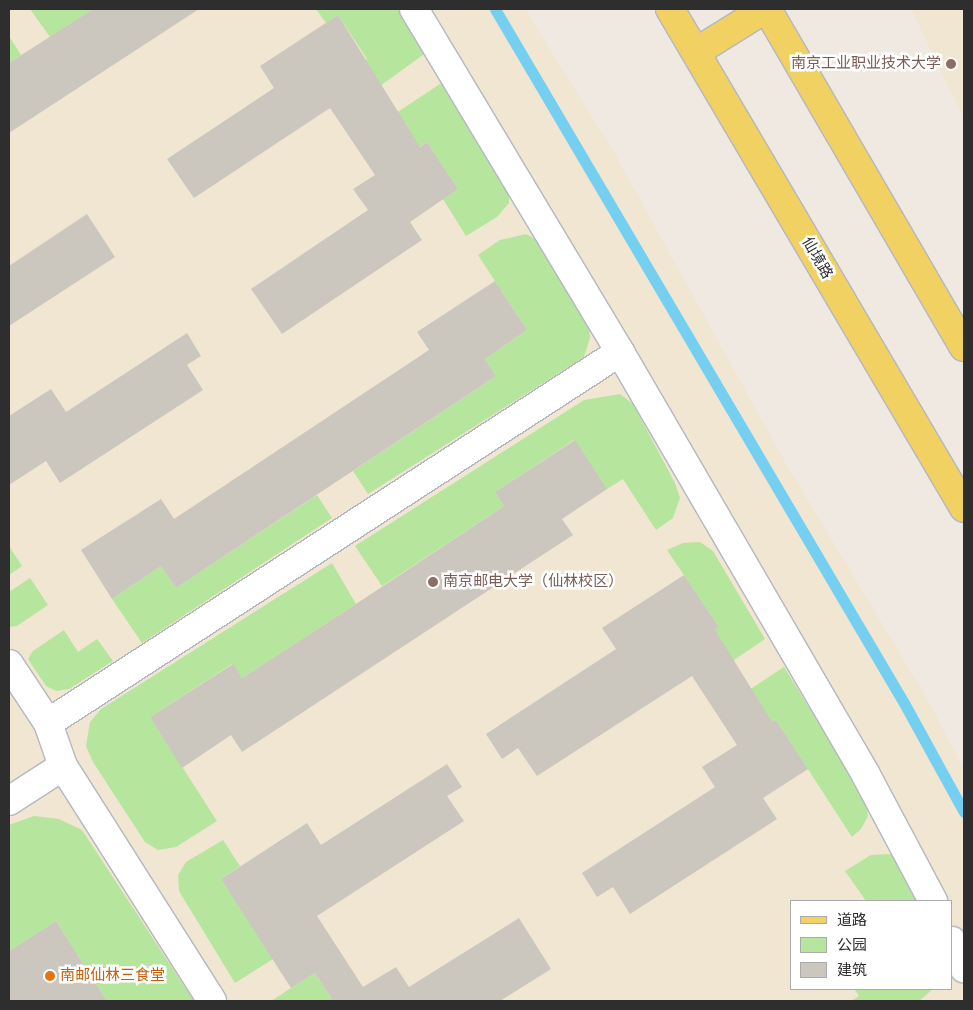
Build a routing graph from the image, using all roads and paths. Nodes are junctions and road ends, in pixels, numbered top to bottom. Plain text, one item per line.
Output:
1 (414, 9) edge
2 (670, 9) edge
3 (766, 9) edge
4 (696, 52) junction
5 (964, 347) edge
6 (620, 352) junction
7 (964, 508) edge
8 (9, 664) edge
9 (48, 722) junction
10 (63, 766) junction
11 (9, 801) edge
12 (933, 900) edge
13 (953, 943) edge
14 (964, 968) edge
15 (212, 1001) edge

1 - 6 lane
2 - 4 main road, 仙境路
3 - 4 main road
3 - 5 main road
4 - 7 main road, 仙境路
6 - 9 lane
6 - 12 lane
8 - 9 lane
9 - 10 lane
10 - 11 lane
10 - 15 lane
13 - 14 lane

